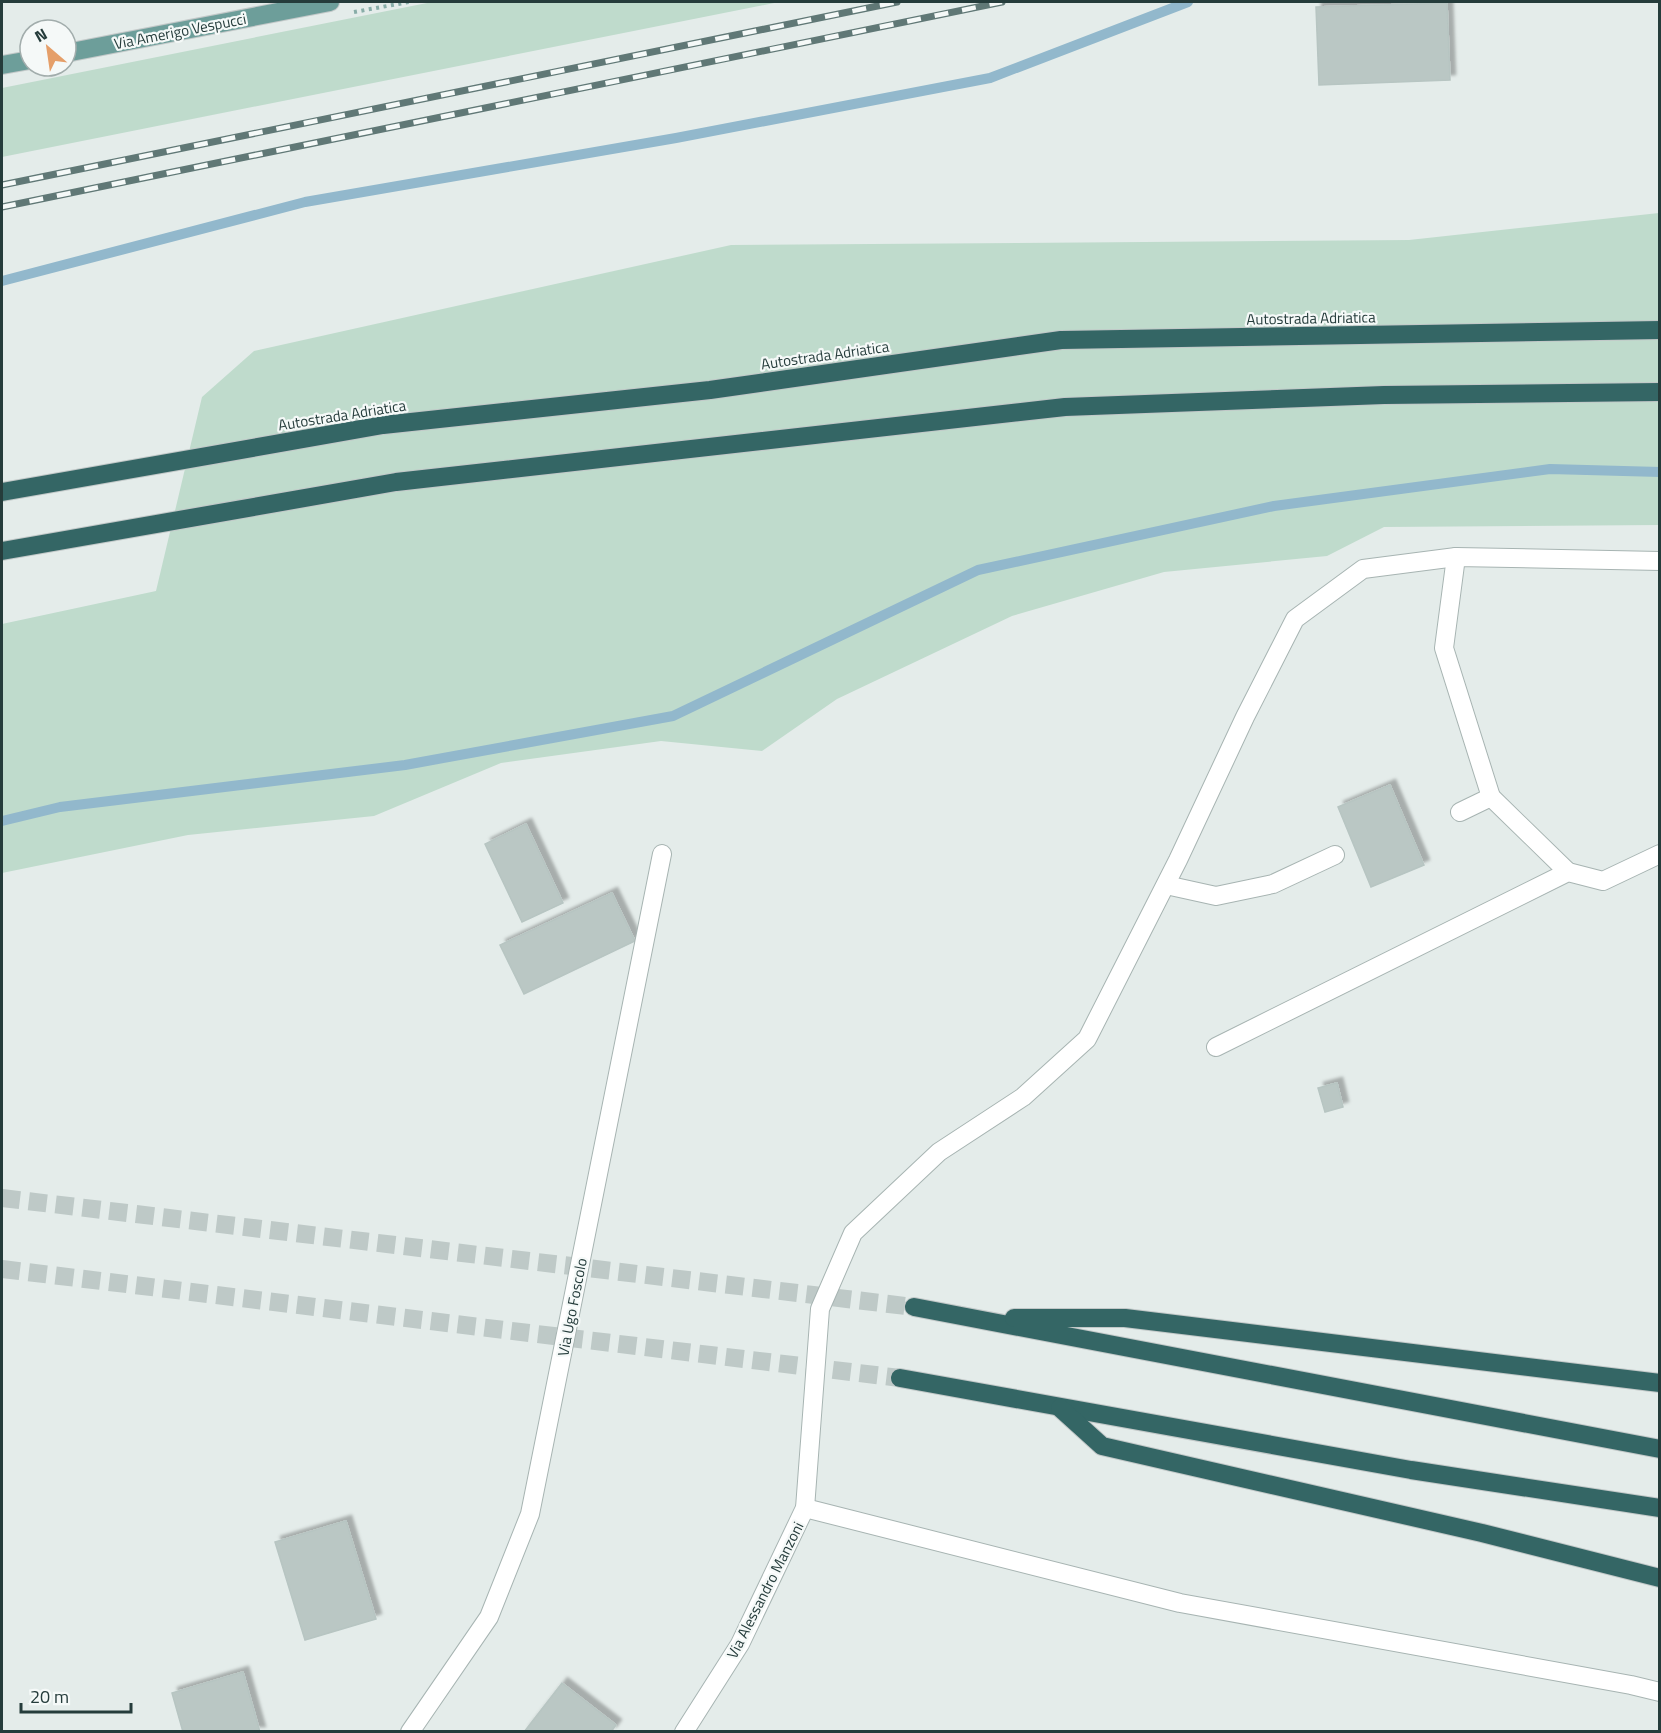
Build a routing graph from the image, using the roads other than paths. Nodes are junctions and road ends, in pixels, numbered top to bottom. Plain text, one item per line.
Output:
1 (330, 2) edge
2 (78, 51) edge
3 (18, 62) edge
4 (2, 65) edge
5 (1659, 330) edge
6 (1659, 392) edge
7 (2, 492) edge
8 (2, 551) edge
9 (1455, 557) junction
10 (1659, 561) edge
11 (1491, 797) junction
12 (1460, 812) dead end
13 (662, 854) dead end
14 (1659, 854) edge
15 (1335, 855) dead end
16 (1568, 873) junction
17 (1166, 885) junction
18 (1216, 1047) dead end
19 (914, 1307) tunnel mouth
20 (970, 1318) junction
21 (900, 1378) tunnel mouth
22 (1659, 1383) edge
23 (1060, 1408) junction
24 (1659, 1449) edge
25 (805, 1508) junction
26 (1659, 1508) edge
27 (1659, 1578) edge
28 (1659, 1692) edge
29 (410, 1731) edge
30 (684, 1731) edge

1 - 2 main road, Via Amerigo Vespucci
3 - 4 main road
5 - 7 highway, Autostrada Adriatica
6 - 8 highway
9 - 10 street
9 - 11 street
9 - 17 street
11 - 12 street
11 - 16 street
13 - 29 street, Via Ugo Foscolo
14 - 16 street
15 - 17 street
16 - 18 street
17 - 25 street
19 - 20 highway
20 - 22 highway
20 - 24 highway
21 - 23 highway
23 - 26 highway
23 - 27 highway
25 - 28 street
25 - 30 street, Via Alessandro Manzoni

